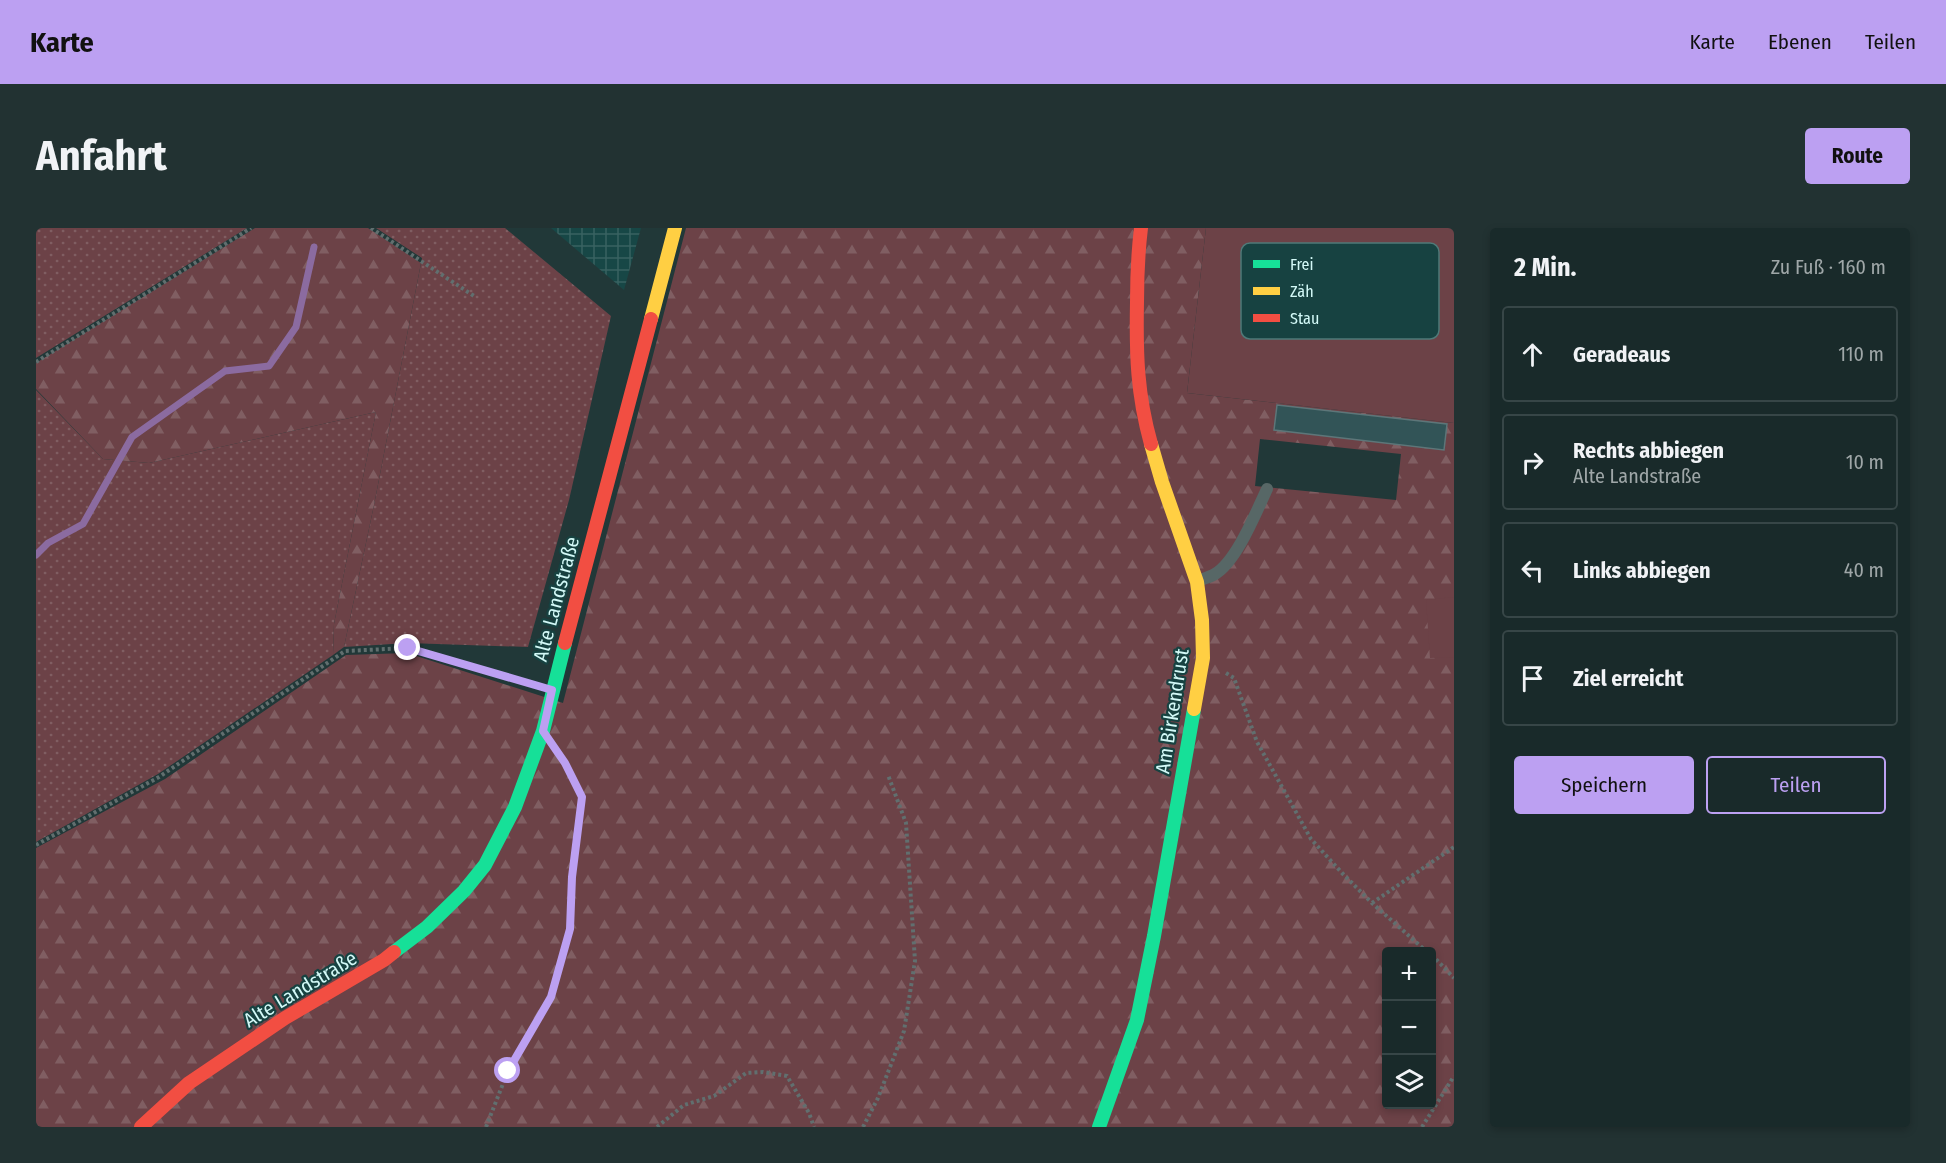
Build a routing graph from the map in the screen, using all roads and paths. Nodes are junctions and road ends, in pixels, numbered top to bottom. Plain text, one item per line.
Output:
1 (251, 228) edge
2 (371, 228) edge
3 (675, 228) edge
4 (1141, 228) edge
5 (474, 296) dead end
6 (36, 362) edge
7 (1267, 489) dead end
8 (1197, 582) junction
9 (1203, 658) junction
10 (552, 690) junction
11 (543, 731) junction
12 (888, 775) dead end
13 (36, 845) edge
14 (1454, 847) edge
15 (1372, 903) junction
16 (1422, 947) edge
17 (1436, 961) edge
18 (1454, 978) edge
19 (1454, 1076) edge
20 (141, 1127) edge
21 (486, 1127) edge
22 (657, 1127) edge
23 (814, 1127) edge
24 (864, 1127) edge
25 (1100, 1127) edge
26 (1422, 1127) edge

1 - 6 path
2 - 5 path
3 - 10 street, Alte Landstraße
4 - 8 street, Am Birkendrust
7 - 8 lane
8 - 9 street, Am Birkendrust
9 - 15 path
9 - 25 street, Am Birkendrust
10 - 11 street, Alte Landstraße
10 - 13 path
11 - 20 street, Alte Landstraße
11 - 21 path
12 - 24 path
14 - 15 path
15 - 16 path
17 - 18 path
19 - 26 path
22 - 23 path

